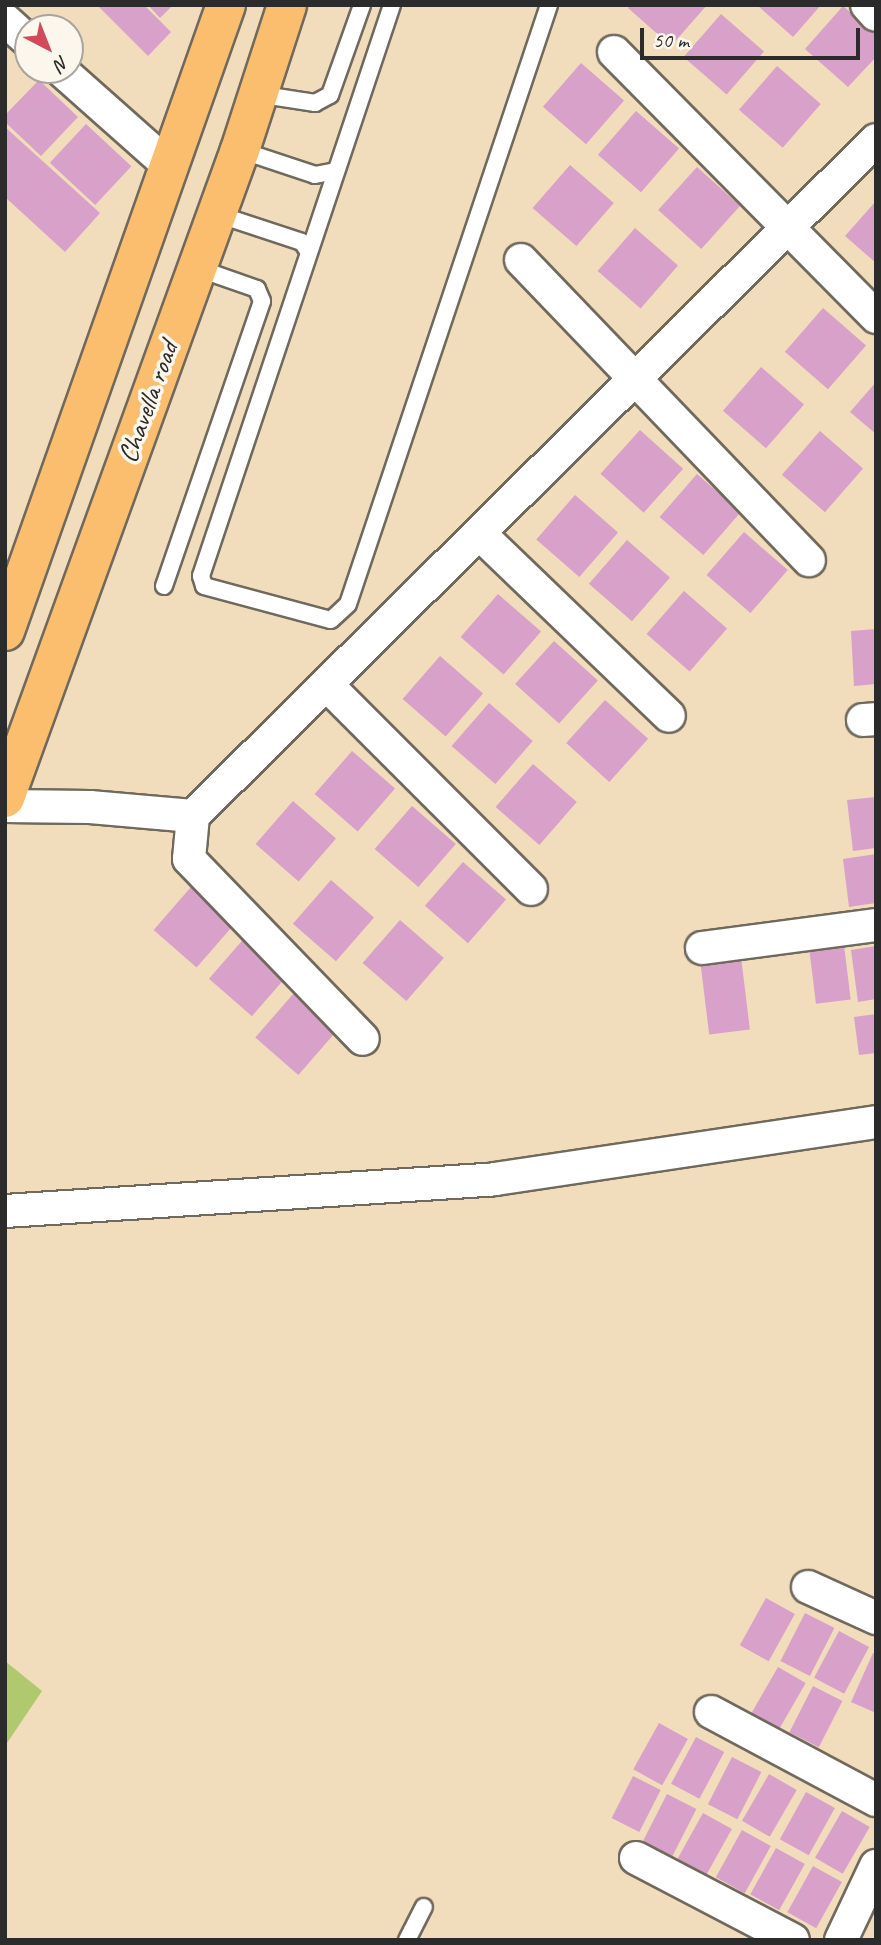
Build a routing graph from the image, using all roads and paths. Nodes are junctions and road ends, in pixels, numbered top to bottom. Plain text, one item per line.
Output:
1 (226, 5) edge
2 (287, 5) edge
3 (362, 5) edge
4 (392, 5) edge
5 (550, 5) edge
6 (867, 5) edge
7 (876, 15) edge
8 (614, 52) dead end
9 (77, 84) edge
10 (257, 94) junction
11 (876, 140) edge
12 (240, 150) junction
13 (167, 164) junction
14 (336, 171) junction
15 (217, 214) junction
16 (788, 228) junction
17 (308, 251) junction
18 (521, 260) dead end
19 (197, 268) junction
20 (876, 317) edge
21 (636, 379) junction
22 (61, 471) junction
23 (117, 489) junction
24 (480, 534) junction
25 (809, 560) dead end
26 (164, 586) dead end
27 (5, 631) edge
28 (328, 686) junction
29 (669, 716) dead end
30 (5, 798) edge
31 (5, 806) edge
32 (193, 816) junction
33 (531, 889) dead end
34 (876, 925) edge
35 (702, 948) dead end
36 (363, 1039) dead end
37 (876, 1122) edge
38 (5, 1211) edge
39 (808, 1587) dead end
40 (876, 1618) edge
41 (711, 1712) dead end
42 (876, 1800) edge
43 (636, 1858) dead end
44 (876, 1866) edge
45 (424, 1907) dead end
46 (407, 1940) edge
47 (793, 1940) edge
48 (841, 1940) edge

1 - 13 highway
2 - 10 highway, Chavella road
3 - 10 lane
4 - 14 lane
5 - 17 lane
6 - 7 street
8 - 16 street
9 - 13 street
10 - 12 highway, Chavella road
11 - 16 street
12 - 14 lane
12 - 15 highway, Chavella road
13 - 22 highway
14 - 17 lane
15 - 17 lane
15 - 19 highway, Chavella road
16 - 20 street
16 - 21 street
18 - 21 street
19 - 23 highway, Chavella road
19 - 26 lane
21 - 24 street
21 - 25 street
22 - 23 highway
22 - 27 highway
23 - 30 highway, Chavella road
24 - 28 street
24 - 29 street
28 - 32 street
28 - 33 street
31 - 32 street
32 - 36 street
34 - 35 street
37 - 38 street
39 - 40 street
41 - 42 street
43 - 47 street
44 - 48 street
45 - 46 lane

